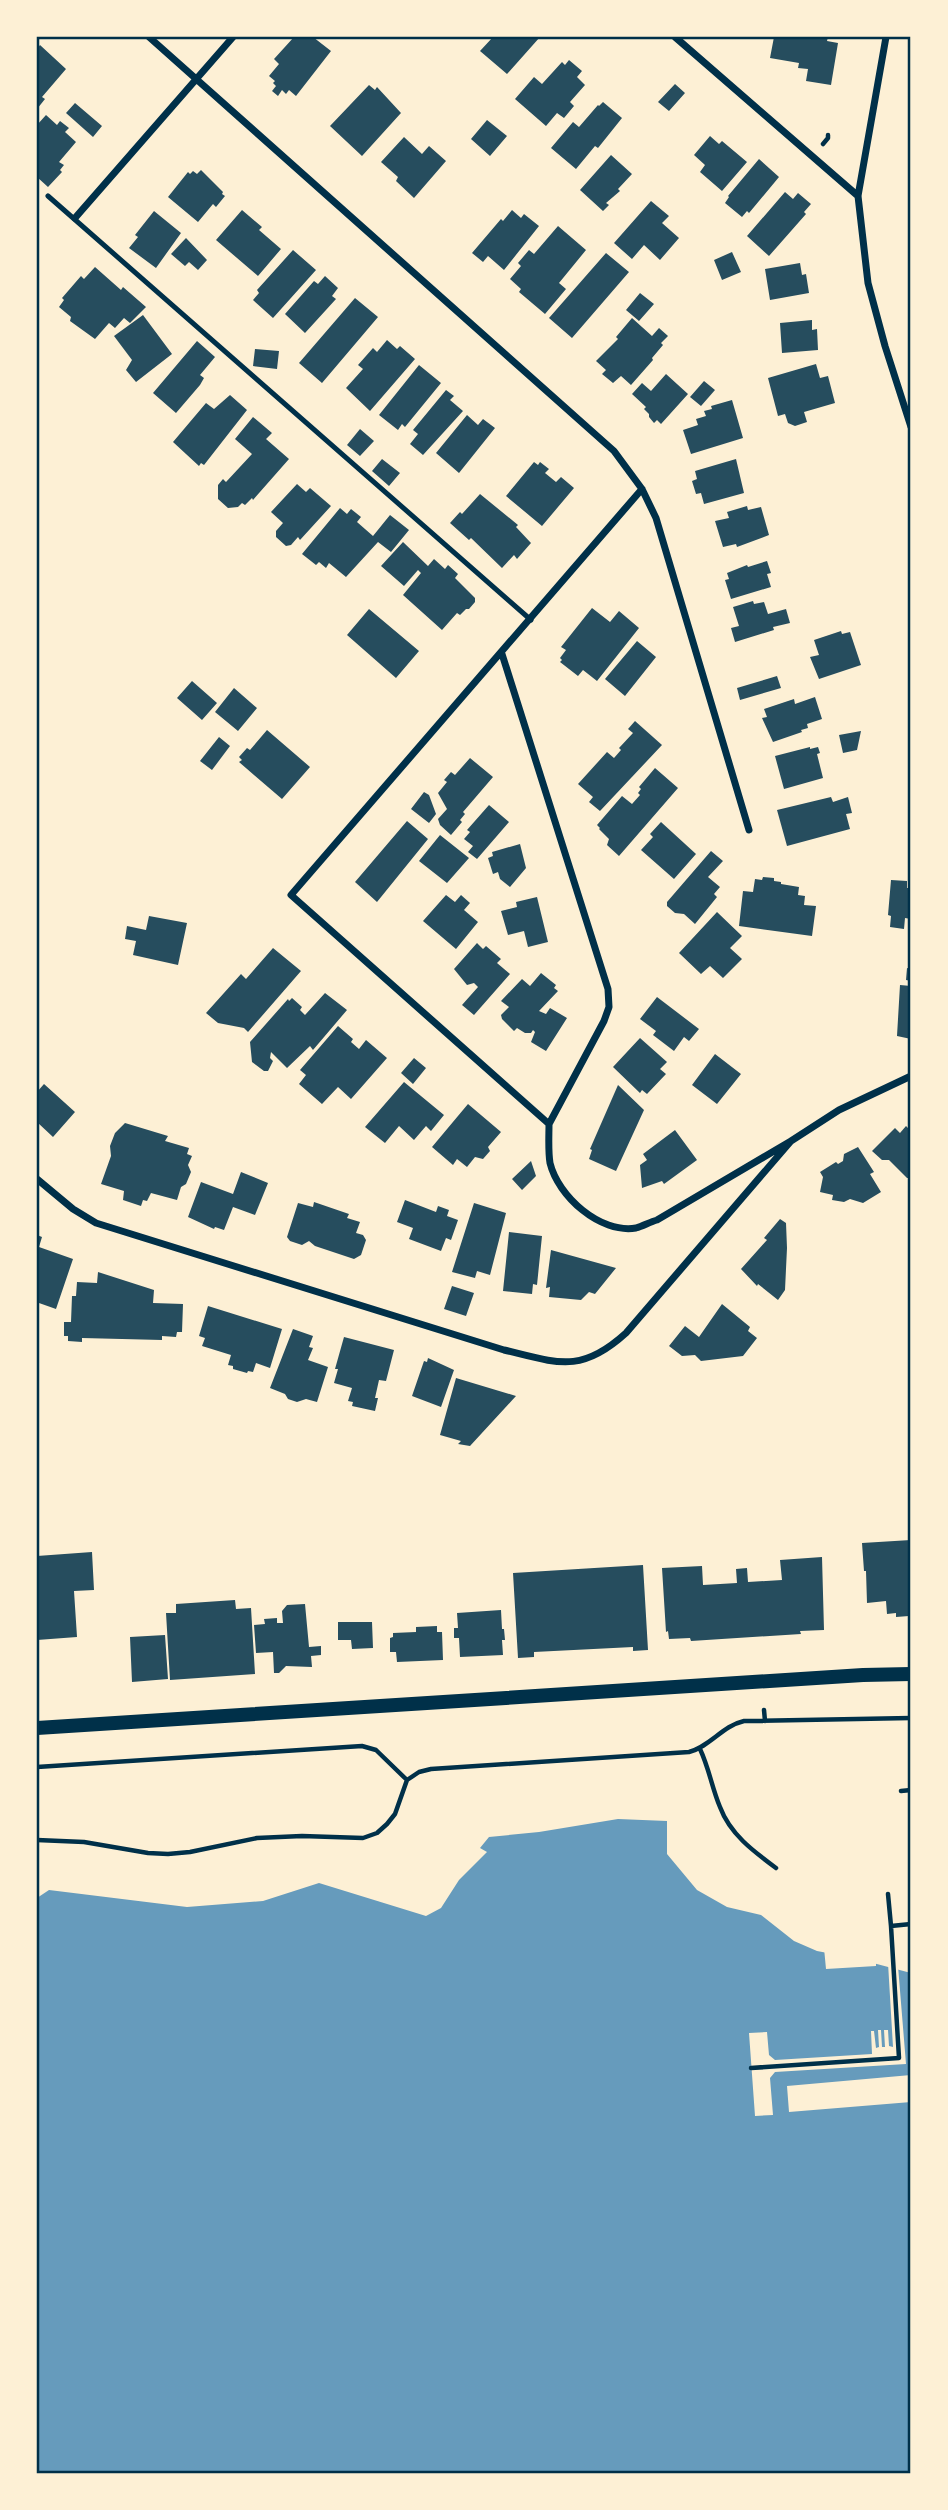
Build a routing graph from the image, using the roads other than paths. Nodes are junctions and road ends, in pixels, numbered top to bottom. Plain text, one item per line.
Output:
1 (149, 37) edge
2 (233, 37) edge
3 (675, 37) edge
4 (886, 37) edge
5 (196, 78) junction
6 (48, 195) dead end
7 (858, 196) junction
8 (75, 218) junction
9 (911, 427) edge
10 (642, 489) junction
11 (531, 620) junction
12 (502, 654) junction
13 (749, 830) dead end
14 (911, 1076) edge
15 (549, 1124) junction
16 (791, 1141) junction
17 (37, 1181) edge
18 (911, 1674) edge
19 (37, 1728) edge

1 - 5 street
2 - 5 street
3 - 7 street
4 - 7 street
5 - 8 street
5 - 10 street
6 - 8 lane
7 - 9 street
8 - 11 lane
10 - 11 street
10 - 13 street
11 - 12 street
12 - 15 street
12 - 15 street
14 - 16 street
15 - 16 street
16 - 17 street
18 - 19 main road

